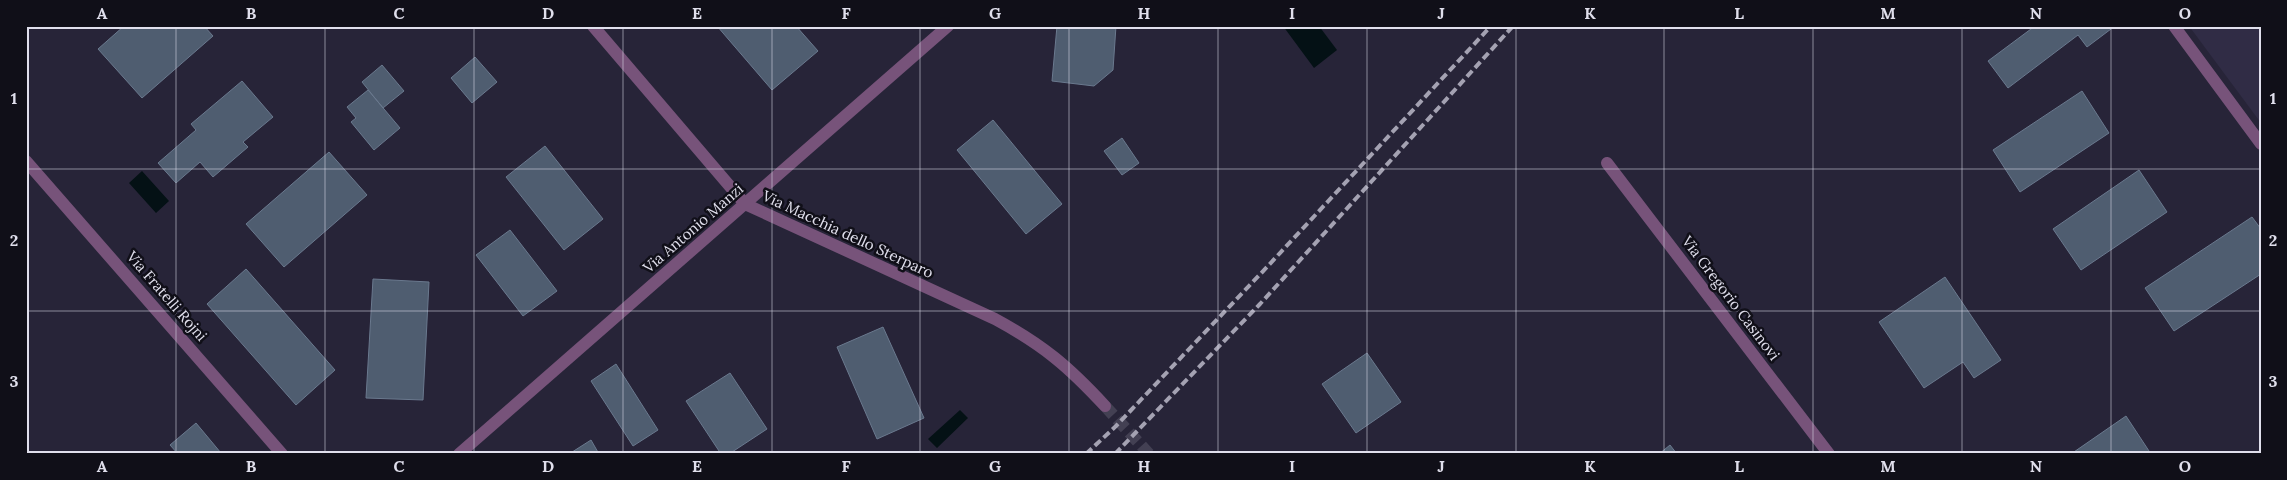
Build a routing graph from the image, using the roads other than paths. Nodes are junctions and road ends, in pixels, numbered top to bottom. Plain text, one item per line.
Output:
1 (593, 26) edge
2 (948, 26) edge
3 (2174, 26) edge
4 (2261, 144) edge
5 (26, 161) edge
6 (1607, 163) dead end
7 (745, 204) junction
8 (1105, 406) tunnel mouth
9 (282, 454) edge
10 (459, 454) edge
11 (1829, 454) edge

1 - 7 street, Via Macchia dello Sterparo
2 - 7 street, Via Antonio Manzi
3 - 4 street
5 - 9 street, Via Fratelli Rojni
6 - 11 street, Via Gregorio Casinovi
7 - 8 street, Via Macchia dello Sterparo
7 - 10 street, Via Antonio Manzi

